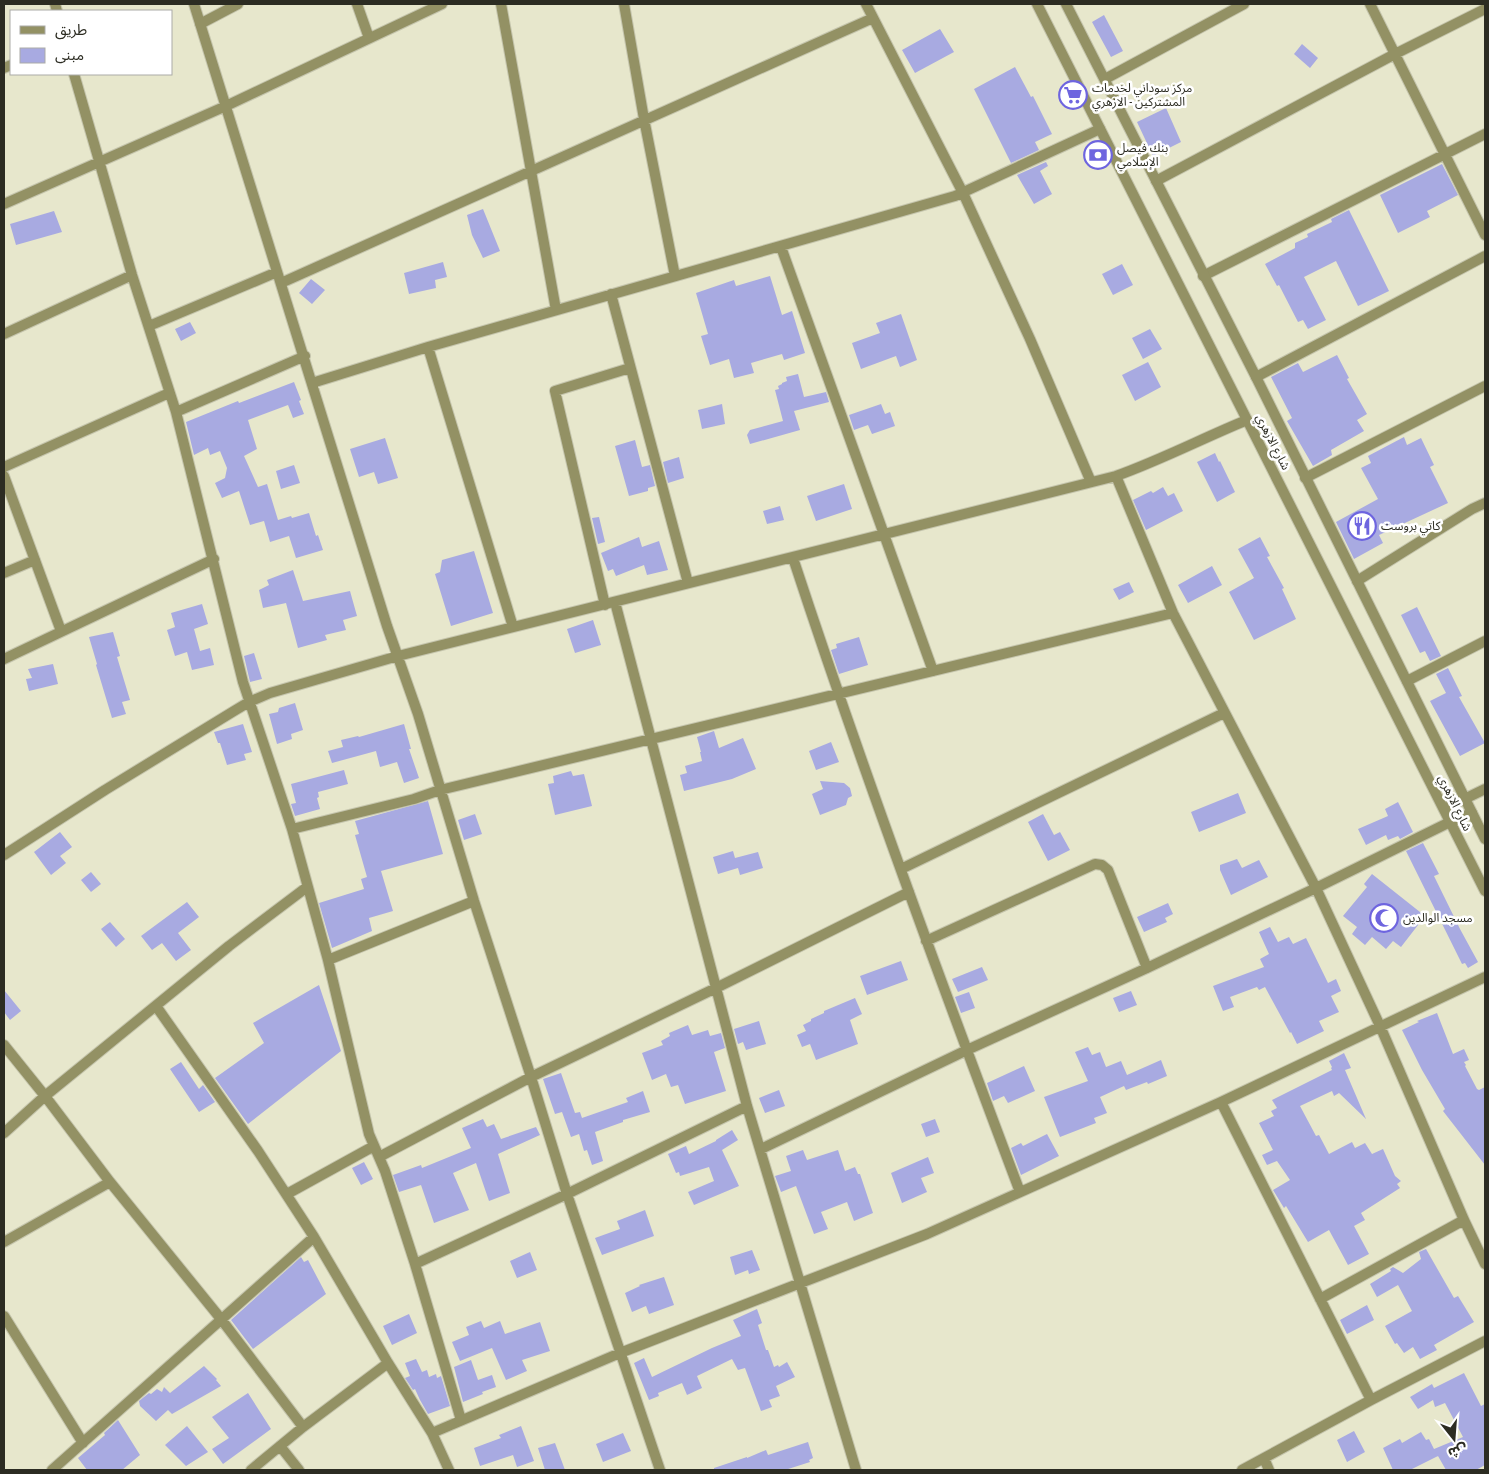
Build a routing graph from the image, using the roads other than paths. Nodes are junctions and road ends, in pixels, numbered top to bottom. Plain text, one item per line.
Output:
1 (194, 4) edge
2 (238, 4) edge
3 (357, 4) edge
4 (442, 4) edge
5 (501, 4) edge
6 (624, 4) edge
7 (866, 4) edge
8 (1037, 4) edge
9 (1066, 4) edge
10 (1244, 4) edge
11 (1370, 4) edge
12 (1485, 9) edge
13 (873, 18) junction
14 (200, 24) junction
15 (369, 38) junction
16 (1395, 54) junction
17 (74, 75) edge
18 (1105, 79) junction
19 (226, 106) junction
20 (644, 119) junction
21 (1100, 129) junction
22 (1485, 134) edge
23 (1446, 155) junction
24 (98, 162) junction
25 (530, 171) junction
26 (1156, 182) junction
27 (963, 193) junction
28 (4, 204) edge
29 (1485, 235) edge
30 (781, 247) junction
31 (1485, 256) edge
32 (278, 272) junction
33 (132, 275) junction
34 (675, 276) junction
35 (1203, 276) junction
36 (281, 284) junction
37 (611, 294) junction
38 (556, 310) junction
39 (149, 326) junction
40 (4, 334) edge
41 (428, 347) junction
42 (305, 356) junction
43 (630, 368) junction
44 (1256, 378) junction
45 (312, 383) junction
46 (1485, 386) edge
47 (169, 393) junction
48 (176, 412) junction
49 (1247, 420) junction
50 (4, 467) edge
51 (4, 476) edge
52 (1116, 476) junction
53 (1304, 478) junction
54 (1091, 482) junction
55 (1485, 503) edge
56 (883, 535) junction
57 (793, 558) junction
58 (35, 560) junction
59 (214, 560) junction
60 (4, 573) edge
61 (1357, 581) junction
62 (688, 583) junction
63 (610, 604) junction
64 (1172, 613) junction
65 (513, 628) junction
66 (62, 631) junction
67 (1485, 641) edge
68 (398, 656) junction
69 (4, 659) edge
70 (933, 671) junction
71 (1407, 681) junction
72 (837, 693) junction
73 (249, 702) junction
74 (1224, 713) junction
75 (650, 739) junction
76 (1485, 789) edge
77 (440, 790) junction
78 (1465, 800) junction
79 (1444, 809) junction
80 (1472, 813) junction
81 (1450, 822) junction
82 (292, 829) junction
83 (1485, 839) edge
84 (4, 855) edge
85 (901, 869) junction
86 (307, 887) junction
87 (1316, 888) junction
88 (1485, 891) edge
89 (909, 892) junction
90 (474, 900) junction
91 (926, 941) junction
92 (328, 960) junction
93 (1147, 968) junction
94 (1485, 977) edge
95 (716, 988) junction
96 (156, 1006) junction
97 (1380, 1026) junction
98 (5, 1050) edge
99 (967, 1050) junction
100 (531, 1077) junction
101 (45, 1096) junction
102 (1221, 1102) junction
103 (747, 1106) junction
104 (4, 1132) edge
105 (374, 1146) junction
106 (761, 1149) junction
107 (379, 1157) junction
108 (110, 1182) junction
109 (1020, 1192) junction
110 (287, 1194) junction
111 (567, 1194) junction
112 (1464, 1220) junction
113 (314, 1237) junction
114 (4, 1242) edge
115 (415, 1264) junction
116 (1485, 1264) edge
117 (801, 1283) junction
118 (1320, 1299) junction
119 (4, 1316) edge
120 (221, 1319) junction
121 (1485, 1341) edge
122 (620, 1352) junction
123 (388, 1363) junction
124 (1371, 1400) junction
125 (461, 1420) junction
126 (303, 1427) junction
127 (432, 1433) junction
128 (82, 1443) junction
129 (280, 1446) junction
130 (1264, 1458) junction
131 (52, 1470) edge
132 (251, 1470) edge
133 (299, 1470) edge
134 (450, 1470) edge
135 (660, 1470) edge
136 (856, 1470) edge
137 (1242, 1470) edge
138 (1269, 1470) edge

1 - 14 street
2 - 14 street
3 - 15 street
4 - 15 street
5 - 25 street
6 - 20 street
7 - 13 street
8 - 21 street, شارع الازهري
9 - 18 street, شارع الازهري
10 - 18 street
11 - 16 street
12 - 16 street
13 - 20 street
13 - 27 street
14 - 19 street
15 - 19 street
16 - 23 street
16 - 26 street
17 - 24 street
18 - 26 street, شارع الازهري
19 - 24 street
19 - 32 street
20 - 25 street
20 - 34 street
21 - 27 street
21 - 49 street, شارع الازهري
22 - 23 street
23 - 29 street
23 - 35 street
24 - 28 street
24 - 33 street
25 - 36 street
25 - 38 street
26 - 35 street, شارع الازهري
27 - 30 street
27 - 54 street
30 - 34 street
30 - 56 street
31 - 44 street
32 - 36 street
32 - 39 street
33 - 39 street
33 - 40 street
34 - 37 street
35 - 44 street, شارع الازهري
36 - 42 street
37 - 38 street
37 - 43 street
38 - 41 street
39 - 47 street
41 - 45 street
41 - 65 street
42 - 45 street
42 - 48 street
43 - 62 street
43 - 63 street
44 - 53 street, شارع الازهري
45 - 68 street
46 - 53 street
47 - 48 street
47 - 50 street
48 - 59 street
49 - 52 street
49 - 79 street, شارع الازهري
51 - 58 street
52 - 54 street
52 - 64 street
53 - 61 street, شارع الازهري
54 - 56 street
55 - 61 street
56 - 57 street
56 - 70 street
57 - 62 street
57 - 72 street
58 - 60 street
58 - 66 street
59 - 66 street
59 - 73 street
61 - 71 street, شارع الازهري
62 - 63 street
63 - 65 street
63 - 75 street
64 - 70 street
64 - 74 street
65 - 68 street
66 - 69 street
67 - 71 street
68 - 73 street
68 - 77 street
70 - 72 street
71 - 78 street, شارع الازهري
72 - 75 street
72 - 85 street
73 - 82 street
73 - 84 street
74 - 85 street
74 - 87 street
75 - 77 street
75 - 95 street
76 - 78 street
77 - 82 street
77 - 90 street
78 - 79 street
78 - 80 street, شارع الازهري
79 - 81 street, شارع الازهري
80 - 81 street
80 - 83 street, شارع الازهري
81 - 87 street
81 - 88 street, شارع الازهري
82 - 86 street
85 - 89 street
86 - 92 street
86 - 96 street
87 - 93 street
87 - 97 street
89 - 91 street
89 - 95 street
90 - 92 street
90 - 100 street
91 - 93 street
91 - 99 street
92 - 105 street
93 - 99 street
94 - 97 street
95 - 100 street
95 - 103 street
96 - 101 street
96 - 110 street
97 - 102 street
97 - 112 street
98 - 101 street
99 - 106 street
99 - 109 street
100 - 107 street
100 - 111 street
101 - 104 street
101 - 108 street
102 - 109 street
102 - 118 street
103 - 106 street
103 - 111 street
105 - 107 street
105 - 110 street
106 - 117 street
107 - 115 street
108 - 114 street
108 - 120 street
109 - 117 street
110 - 113 street
111 - 115 street
111 - 122 street
112 - 116 street
112 - 118 street
113 - 120 street
113 - 123 street
115 - 125 street
117 - 122 street
117 - 136 street
118 - 124 street
119 - 128 street
120 - 126 street
120 - 128 street
121 - 124 street
122 - 125 street
122 - 135 street
123 - 126 street
123 - 127 street
124 - 130 street
125 - 127 street
126 - 129 street
127 - 134 street
128 - 131 street
129 - 132 street
129 - 133 street
130 - 137 street
130 - 138 street

